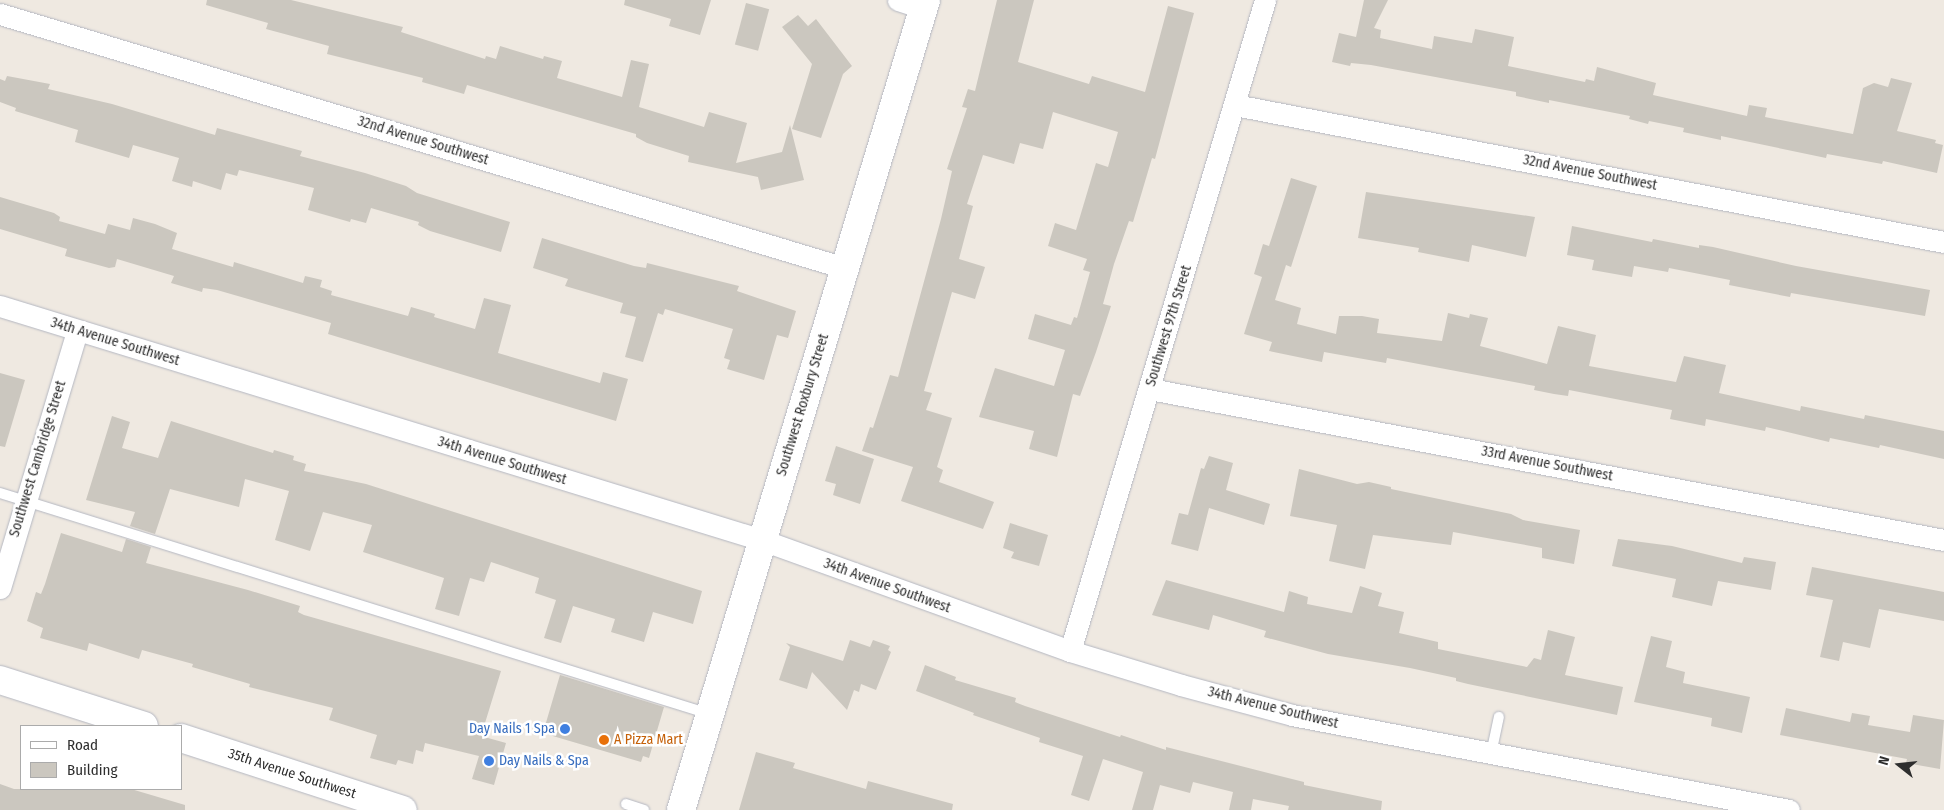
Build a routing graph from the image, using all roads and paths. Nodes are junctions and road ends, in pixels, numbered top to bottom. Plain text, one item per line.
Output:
1 (1265, 0) edge
2 (916, 2) edge
3 (0, 14) edge
4 (1235, 105) junction
5 (1944, 242) edge
6 (845, 268) junction
7 (0, 306) edge
8 (77, 331) junction
9 (1150, 389) junction
10 (0, 493) edge
11 (25, 501) junction
12 (762, 540) junction
13 (1944, 540) edge
14 (0, 588) edge
15 (1070, 650) junction
16 (0, 680) edge
17 (710, 715) junction
18 (1499, 717) dead end
19 (141, 725) edge
20 (182, 738) edge
21 (1491, 754) junction
22 (626, 804) dead end
23 (403, 810) edge
24 (644, 810) edge
25 (681, 810) edge
26 (1789, 810) edge

1 - 4 street, Southwest 97th Street
2 - 6 main road, Southwest Roxbury Street
3 - 6 street, 32nd Avenue Southwest
4 - 5 street, 32nd Avenue Southwest
4 - 9 street, Southwest 97th Street
6 - 12 main road, Southwest Roxbury Street
7 - 8 street, 34th Avenue Southwest
8 - 11 street, Southwest Cambridge Street
8 - 12 street, 34th Avenue Southwest
9 - 13 street, 33rd Avenue Southwest
9 - 15 street, Southwest 97th Street
10 - 11 lane
11 - 14 street, Southwest Cambridge Street
11 - 17 lane
12 - 15 street, 34th Avenue Southwest
12 - 17 main road, Southwest Roxbury Street
15 - 21 street, 34th Avenue Southwest
16 - 19 main road
17 - 25 main road, Southwest Roxbury Street
18 - 21 lane
20 - 23 main road, 35th Avenue Southwest
21 - 26 street, 34th Avenue Southwest
22 - 24 lane

